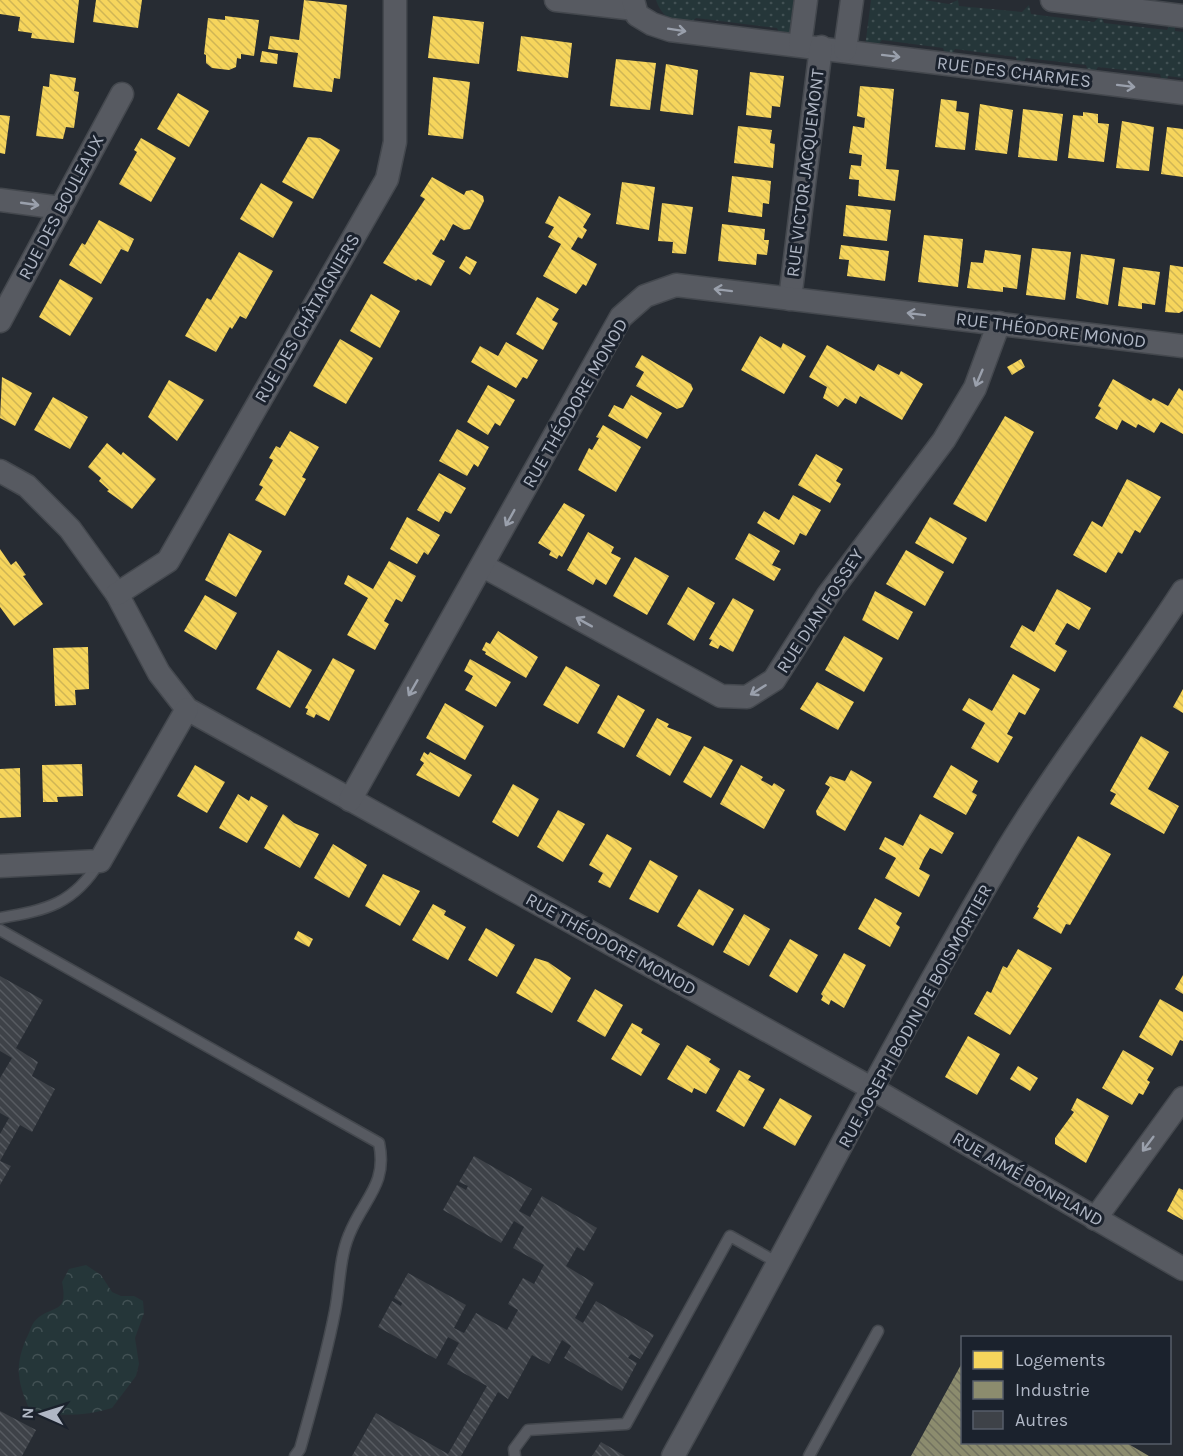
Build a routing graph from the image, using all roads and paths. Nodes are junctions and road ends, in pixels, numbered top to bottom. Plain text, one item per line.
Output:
1 (395, 0) edge
2 (556, 0) edge
3 (806, 0) edge
4 (852, 0) edge
5 (1052, 0) edge
6 (634, 4) edge
7 (1183, 16) edge
8 (811, 46) junction
9 (845, 50) junction
10 (1183, 93) edge
11 (122, 94) dead end
12 (0, 200) edge
13 (61, 208) junction
14 (790, 299) junction
15 (0, 321) edge
16 (999, 323) junction
17 (1183, 346) edge
18 (0, 471) edge
19 (483, 566) junction
20 (117, 594) junction
21 (1181, 599) edge
22 (187, 709) junction
23 (350, 800) junction
24 (100, 861) junction
25 (0, 866) edge
26 (0, 918) edge
27 (0, 930) edge
28 (873, 1089) junction
29 (1183, 1098) edge
30 (1095, 1219) junction
31 (780, 1264) junction
32 (1183, 1269) edge
33 (878, 1331) dead end
34 (295, 1456) edge
35 (515, 1456) edge
36 (673, 1456) edge
37 (809, 1456) edge

1 - 20 street, RUE DES CHÂTAIGNIERS
2 - 6 street, RUE DES CHARMES
3 - 8 street
4 - 9 street
5 - 7 street
6 -> 8 street, RUE DES CHARMES
8 - 9 street, RUE DES CHARMES
8 - 14 street, RUE VICTOR JACQUEMONT
9 -> 10 street, RUE DES CHARMES
11 - 13 street, RUE DES BOULEAUX
12 -> 13 street
13 - 15 street, RUE DES BOULEAUX
16 -> 14 street, RUE THÉODORE MONOD
14 -> 19 street, RUE THÉODORE MONOD
16 - 17 street, RUE THÉODORE MONOD
16 -> 19 street, RUE DIAN FOSSEY
18 - 20 street
19 -> 23 street, RUE THÉODORE MONOD
20 - 22 street, RUE THÉODORE MONOD
21 - 28 street, RUE JOSEPH BODIN DE BOISMORTIER
22 - 23 street, RUE THÉODORE MONOD
22 - 24 street
23 - 28 street, RUE THÉODORE MONOD
24 - 25 street
24 - 26 lane
27 - 34 lane
28 - 30 street, RUE AIMÉ BONPLAND
28 - 31 street, RUE JOSEPH BODIN DE BOISMORTIER
29 -> 30 street
30 - 32 street, RUE AIMÉ BONPLAND
31 - 35 lane
31 - 36 street, RUE JOSEPH BODIN DE BOISMORTIER
33 - 37 lane

